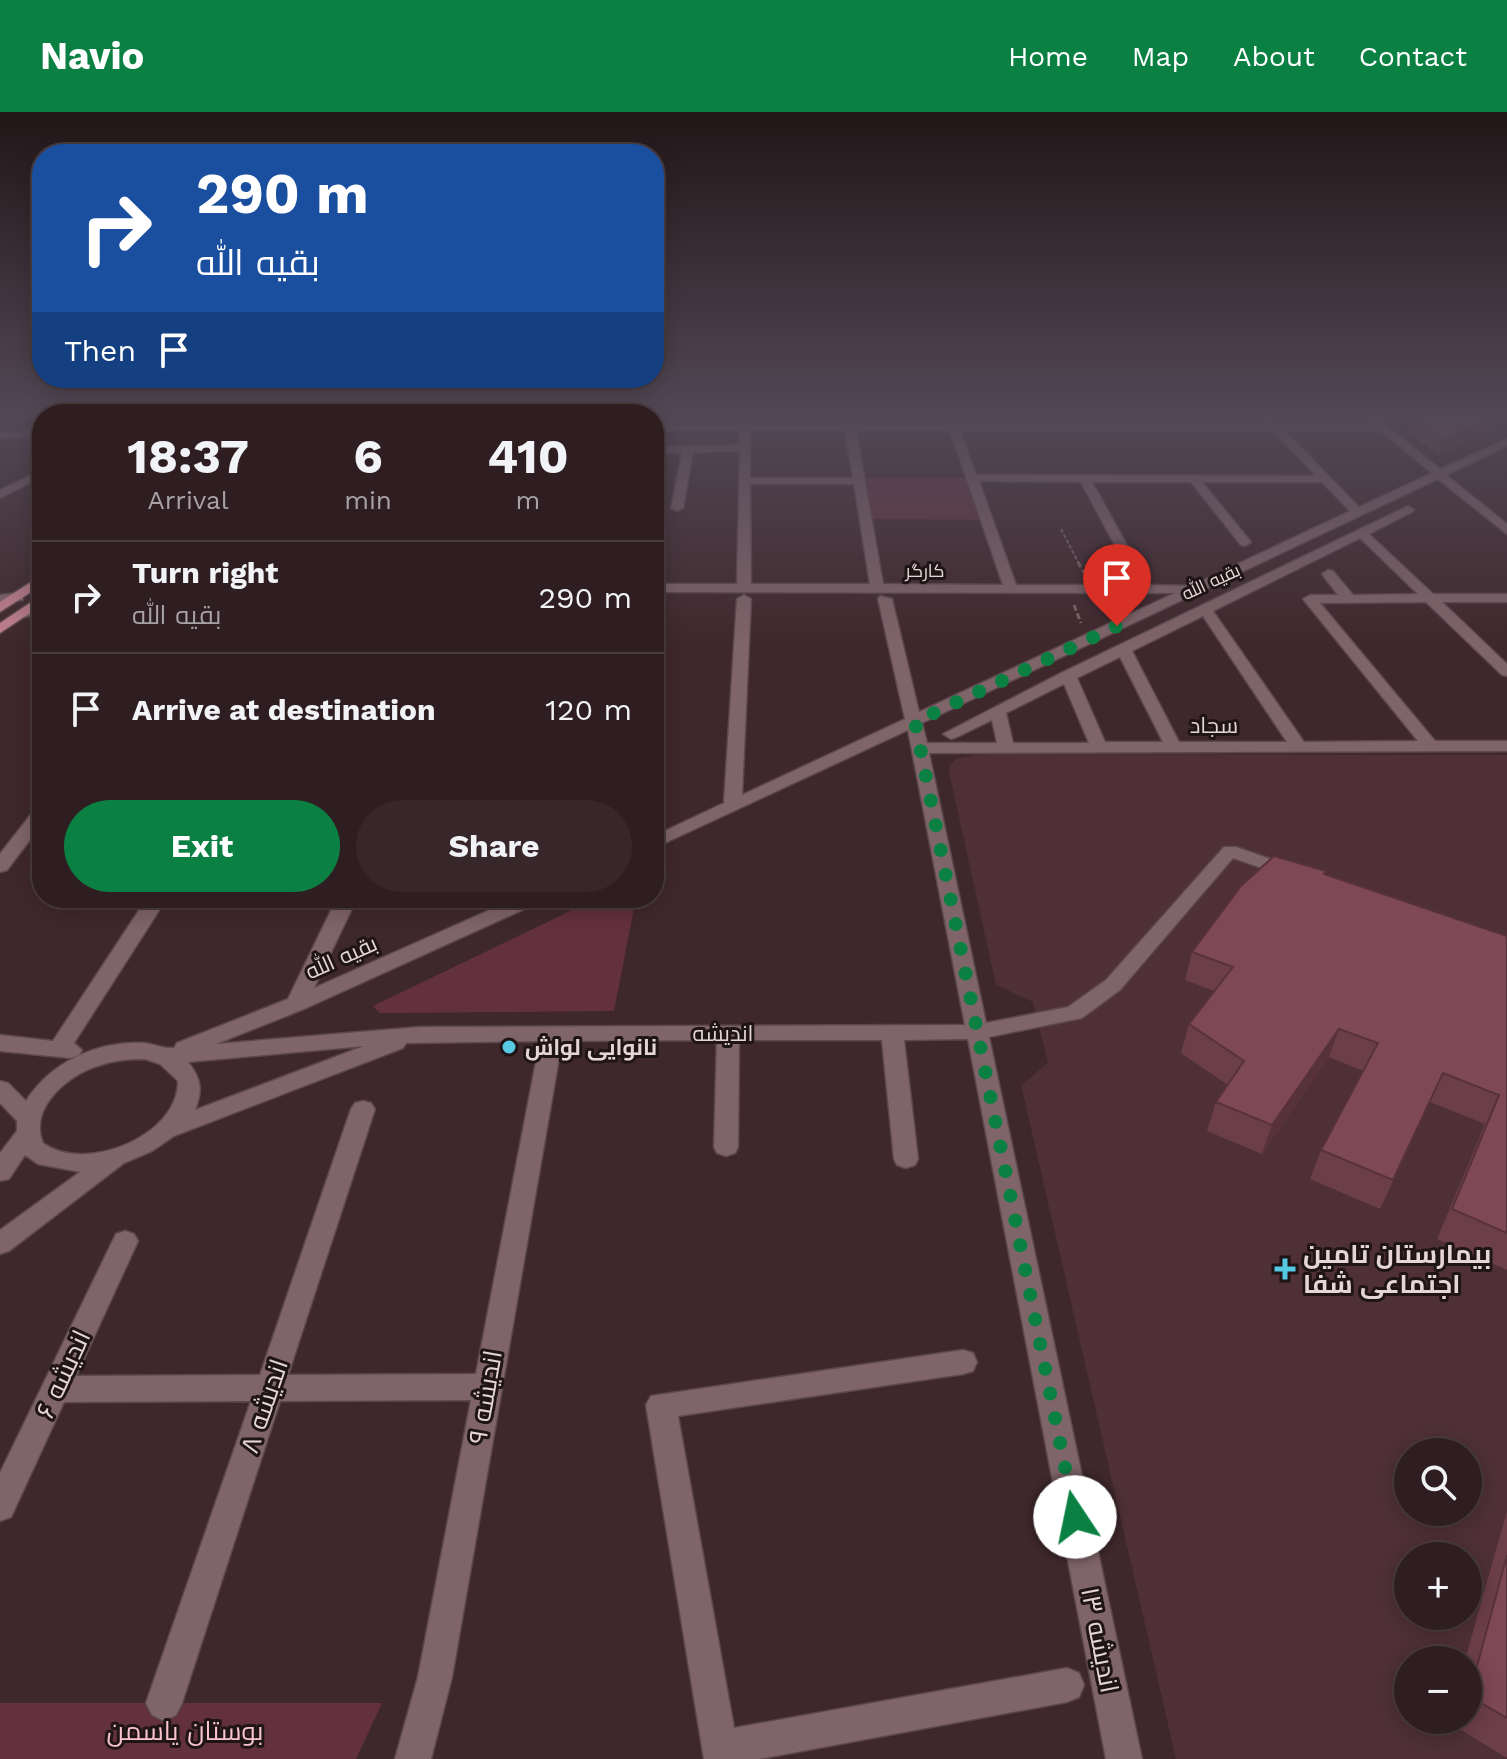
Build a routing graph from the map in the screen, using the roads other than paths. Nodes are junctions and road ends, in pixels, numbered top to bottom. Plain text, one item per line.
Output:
1 (680, 490) edge
2 (745, 490) edge
3 (861, 490) edge
4 (976, 490) edge
5 (1091, 490) edge
6 (1203, 490) edge
7 (1336, 490) edge
8 (1416, 490) edge
9 (1458, 490) edge
10 (677, 508) dead end
11 (1408, 510) dead end
12 (1357, 512) junction
13 (1507, 530) edge
14 (1361, 533) junction
15 (1245, 542) dead end
16 (1328, 574) dead end
17 (32, 586) edge
18 (664, 589) edge
19 (1011, 589) junction
20 (1145, 589) junction
21 (1196, 589) junction
22 (744, 594) junction
23 (881, 594) junction
24 (18, 597) junction
25 (664, 598) edge
26 (1432, 598) junction
27 (1507, 598) edge
28 (0, 599) edge
29 (1349, 599) junction
30 (1173, 600) junction
31 (32, 606) edge
32 (0, 608) edge
33 (1205, 609) junction
34 (32, 611) edge
35 (21, 614) junction
36 (0, 629) edge
37 (1124, 650) junction
38 (1507, 672) edge
39 (1068, 675) junction
40 (998, 710) junction
41 (915, 722) junction
42 (951, 734) dead end
43 (1507, 746) edge
44 (1173, 747) junction
45 (1299, 747) junction
46 (1431, 747) junction
47 (920, 748) junction
48 (1006, 748) junction
49 (1099, 748) junction
50 (733, 807) junction
51 (32, 825) edge
52 (664, 838) edge
53 (0, 866) edge
54 (1305, 877) edge
55 (150, 908) edge
56 (342, 908) edge
57 (511, 908) edge
58 (296, 1004) junction
59 (978, 1032) junction
60 (728, 1033) junction
61 (892, 1033) junction
62 (420, 1034) junction
63 (552, 1034) junction
64 (0, 1043) edge
65 (60, 1047) junction
66 (167, 1056) junction
67 (97, 1057) junction
68 (0, 1089) edge
69 (363, 1109) dead end
70 (25, 1126) junction
71 (167, 1129) junction
72 (726, 1147) dead end
73 (119, 1156) junction
74 (906, 1159) dead end
75 (0, 1172) edge
76 (125, 1241) dead end
77 (0, 1244) edge
78 (963, 1362) dead end
79 (487, 1387) junction
80 (270, 1388) junction
81 (56, 1389) junction
82 (0, 1506) edge
83 (1067, 1685) dead end
84 (164, 1703) dead end
85 (722, 1754) edge
86 (413, 1759) edge
87 (1124, 1759) edge

1 - 10 street
2 - 22 street
3 - 23 street, اندیشه ۱۳
4 - 19 street
5 - 20 street
6 - 15 street
7 - 12 street
8 - 12 street, بقیه الله
9 - 13 street
11 - 14 street, بقیه الله
12 - 21 street, بقیه الله
14 - 26 street
14 - 33 street, بقیه الله
16 - 29 street
17 - 24 main road
18 - 22 street, کارگر
19 - 20 street, کارگر
19 - 23 street, کارگر
20 - 21 street, کارگر
21 - 30 street, بقیه الله
22 - 23 street, کارگر
22 - 25 street, کارگر
22 - 50 street
23 - 30 street, کارگر
23 - 41 street, اندیشه ۱۳
24 - 28 street
24 - 32 main road
26 - 27 street
26 - 29 street
26 - 38 street
29 - 46 street
30 - 41 street, بقیه الله
31 - 35 main road
33 - 37 street, بقیه الله
33 - 45 street
34 - 35 street
35 - 36 main road
37 - 39 street, بقیه الله
37 - 44 street
39 - 40 street, بقیه الله
39 - 49 street
40 - 42 street, بقیه الله
40 - 48 street
41 - 47 street, اندیشه ۱۳
41 - 50 street, بقیه الله
43 - 46 street, سجاد
44 - 45 street, سجاد
44 - 49 street, سجاد
45 - 46 street, سجاد
47 - 48 street, سجاد
47 - 59 street, اندیشه ۱۳
48 - 49 street, سجاد
50 - 52 street, بقیه الله
51 - 53 street
54 - 59 street, اندیشه
55 - 65 street
56 - 58 street
57 - 58 street, بقیه الله
58 - 66 street, بقیه الله
59 - 61 street, اندیشه
59 - 87 street, اندیشه ۱۳
60 - 61 street, اندیشه
60 - 63 street, اندیشه
60 - 72 street
61 - 74 street
62 - 63 street, اندیشه
62 - 66 street, اندیشه
62 - 71 street, اندیشه
63 - 79 street, اندیشه ۹
64 - 65 street, اندیشه
65 - 67 street, اندیشه
66 - 67 street, اندیشه
66 - 71 street, اندیشه
67 - 70 street, اندیشه
68 - 70 street, اندیشه
69 - 80 street, اندیشه ۸
70 - 73 street, اندیشه
70 - 75 street
71 - 73 street, اندیشه
73 - 77 street
76 - 81 street, اندیشه ۶
78 - 85 street
79 - 80 street
79 - 86 street, اندیشه ۹
80 - 81 street
80 - 84 street, اندیشه ۸
81 - 82 street, اندیشه ۶
83 - 85 street

